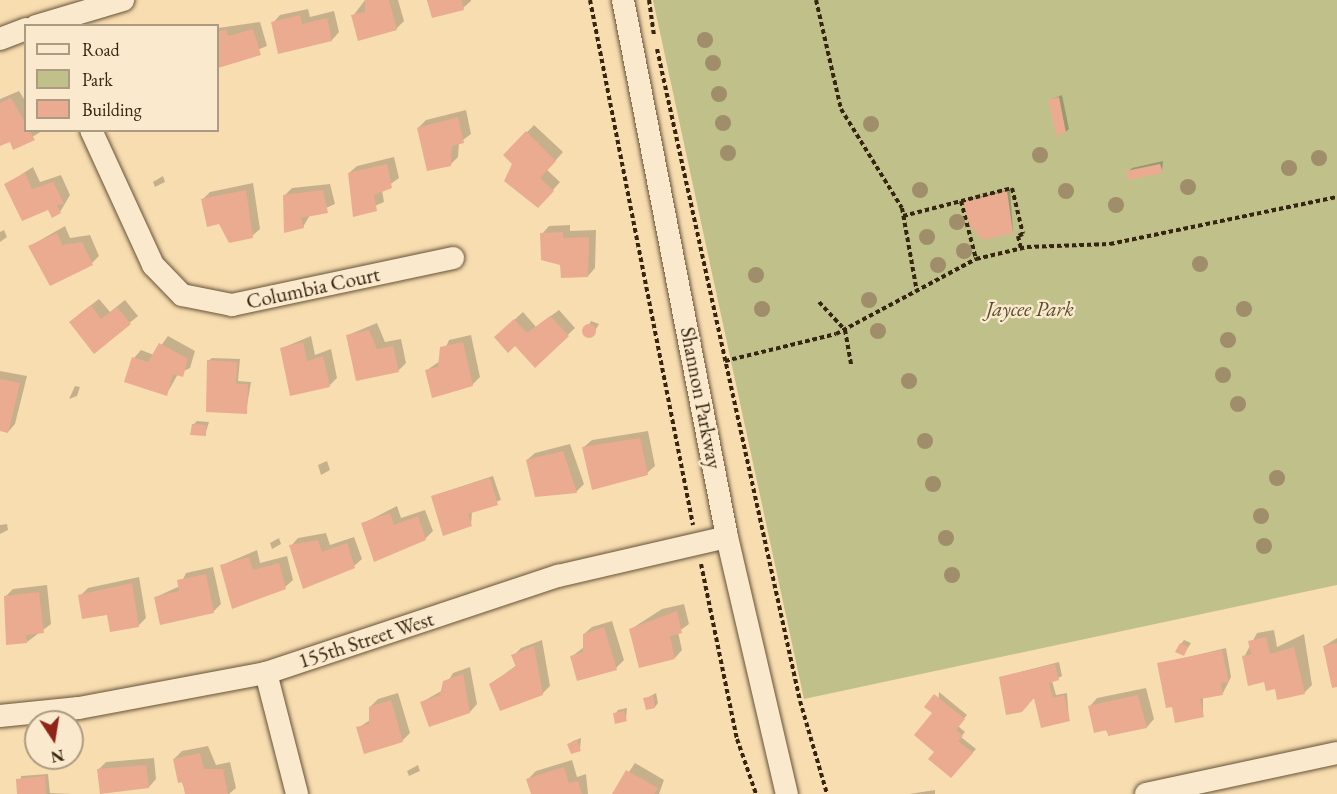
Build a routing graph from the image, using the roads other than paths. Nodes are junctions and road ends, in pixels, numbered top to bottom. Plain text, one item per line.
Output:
1 (123, 0) edge
2 (623, 0) edge
3 (50, 23) edge
4 (24, 30) edge
5 (0, 39) edge
6 (92, 132) edge
7 (453, 258) dead end
8 (727, 537) junction
9 (266, 673) junction
10 (0, 716) edge
11 (1337, 753) edge
12 (297, 794) edge
13 (787, 794) edge
14 (1146, 794) edge

1 - 3 street
2 - 8 street, Shannon Parkway
4 - 5 street
6 - 7 street, Columbia Court
8 - 9 street, 155th Street West
8 - 13 street, Shannon Parkway
9 - 10 street, 155th Street West
9 - 12 street
11 - 14 street

